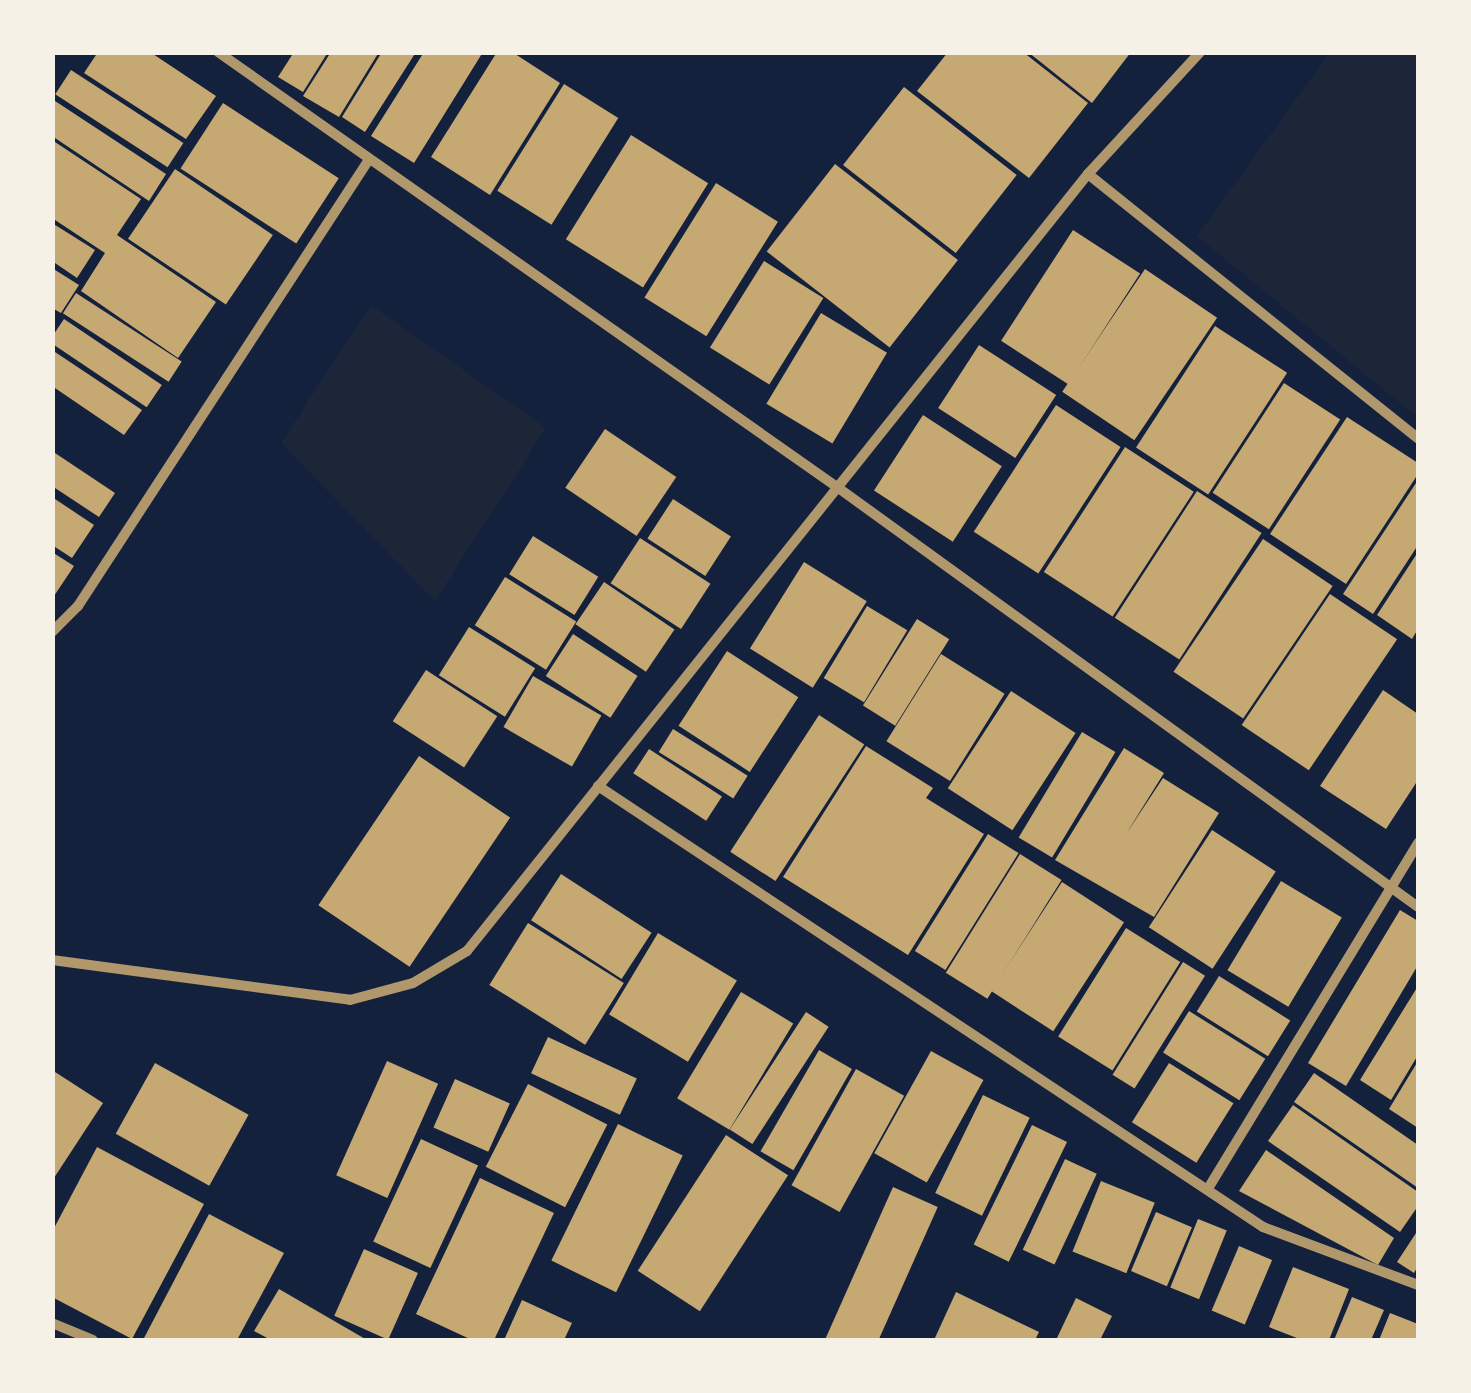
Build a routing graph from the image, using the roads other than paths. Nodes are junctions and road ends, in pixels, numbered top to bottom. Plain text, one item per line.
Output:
1 (218, 52) edge
2 (1200, 52) edge
3 (368, 161) junction
4 (1088, 174) junction
5 (1418, 438) edge
6 (837, 486) junction
7 (52, 632) edge
8 (598, 786) junction
9 (1418, 843) edge
10 (1392, 891) junction
11 (1418, 907) edge
12 (52, 960) edge
13 (1209, 1187) junction
14 (1418, 1285) edge
15 (52, 1323) edge
16 (94, 1340) edge

1 - 3 street
2 - 4 street
3 - 6 street
3 - 7 street
4 - 5 street
4 - 6 street
6 - 8 street
6 - 10 street
8 - 12 street
8 - 13 street
9 - 10 street
10 - 11 street
10 - 13 street
13 - 14 street
15 - 16 street

